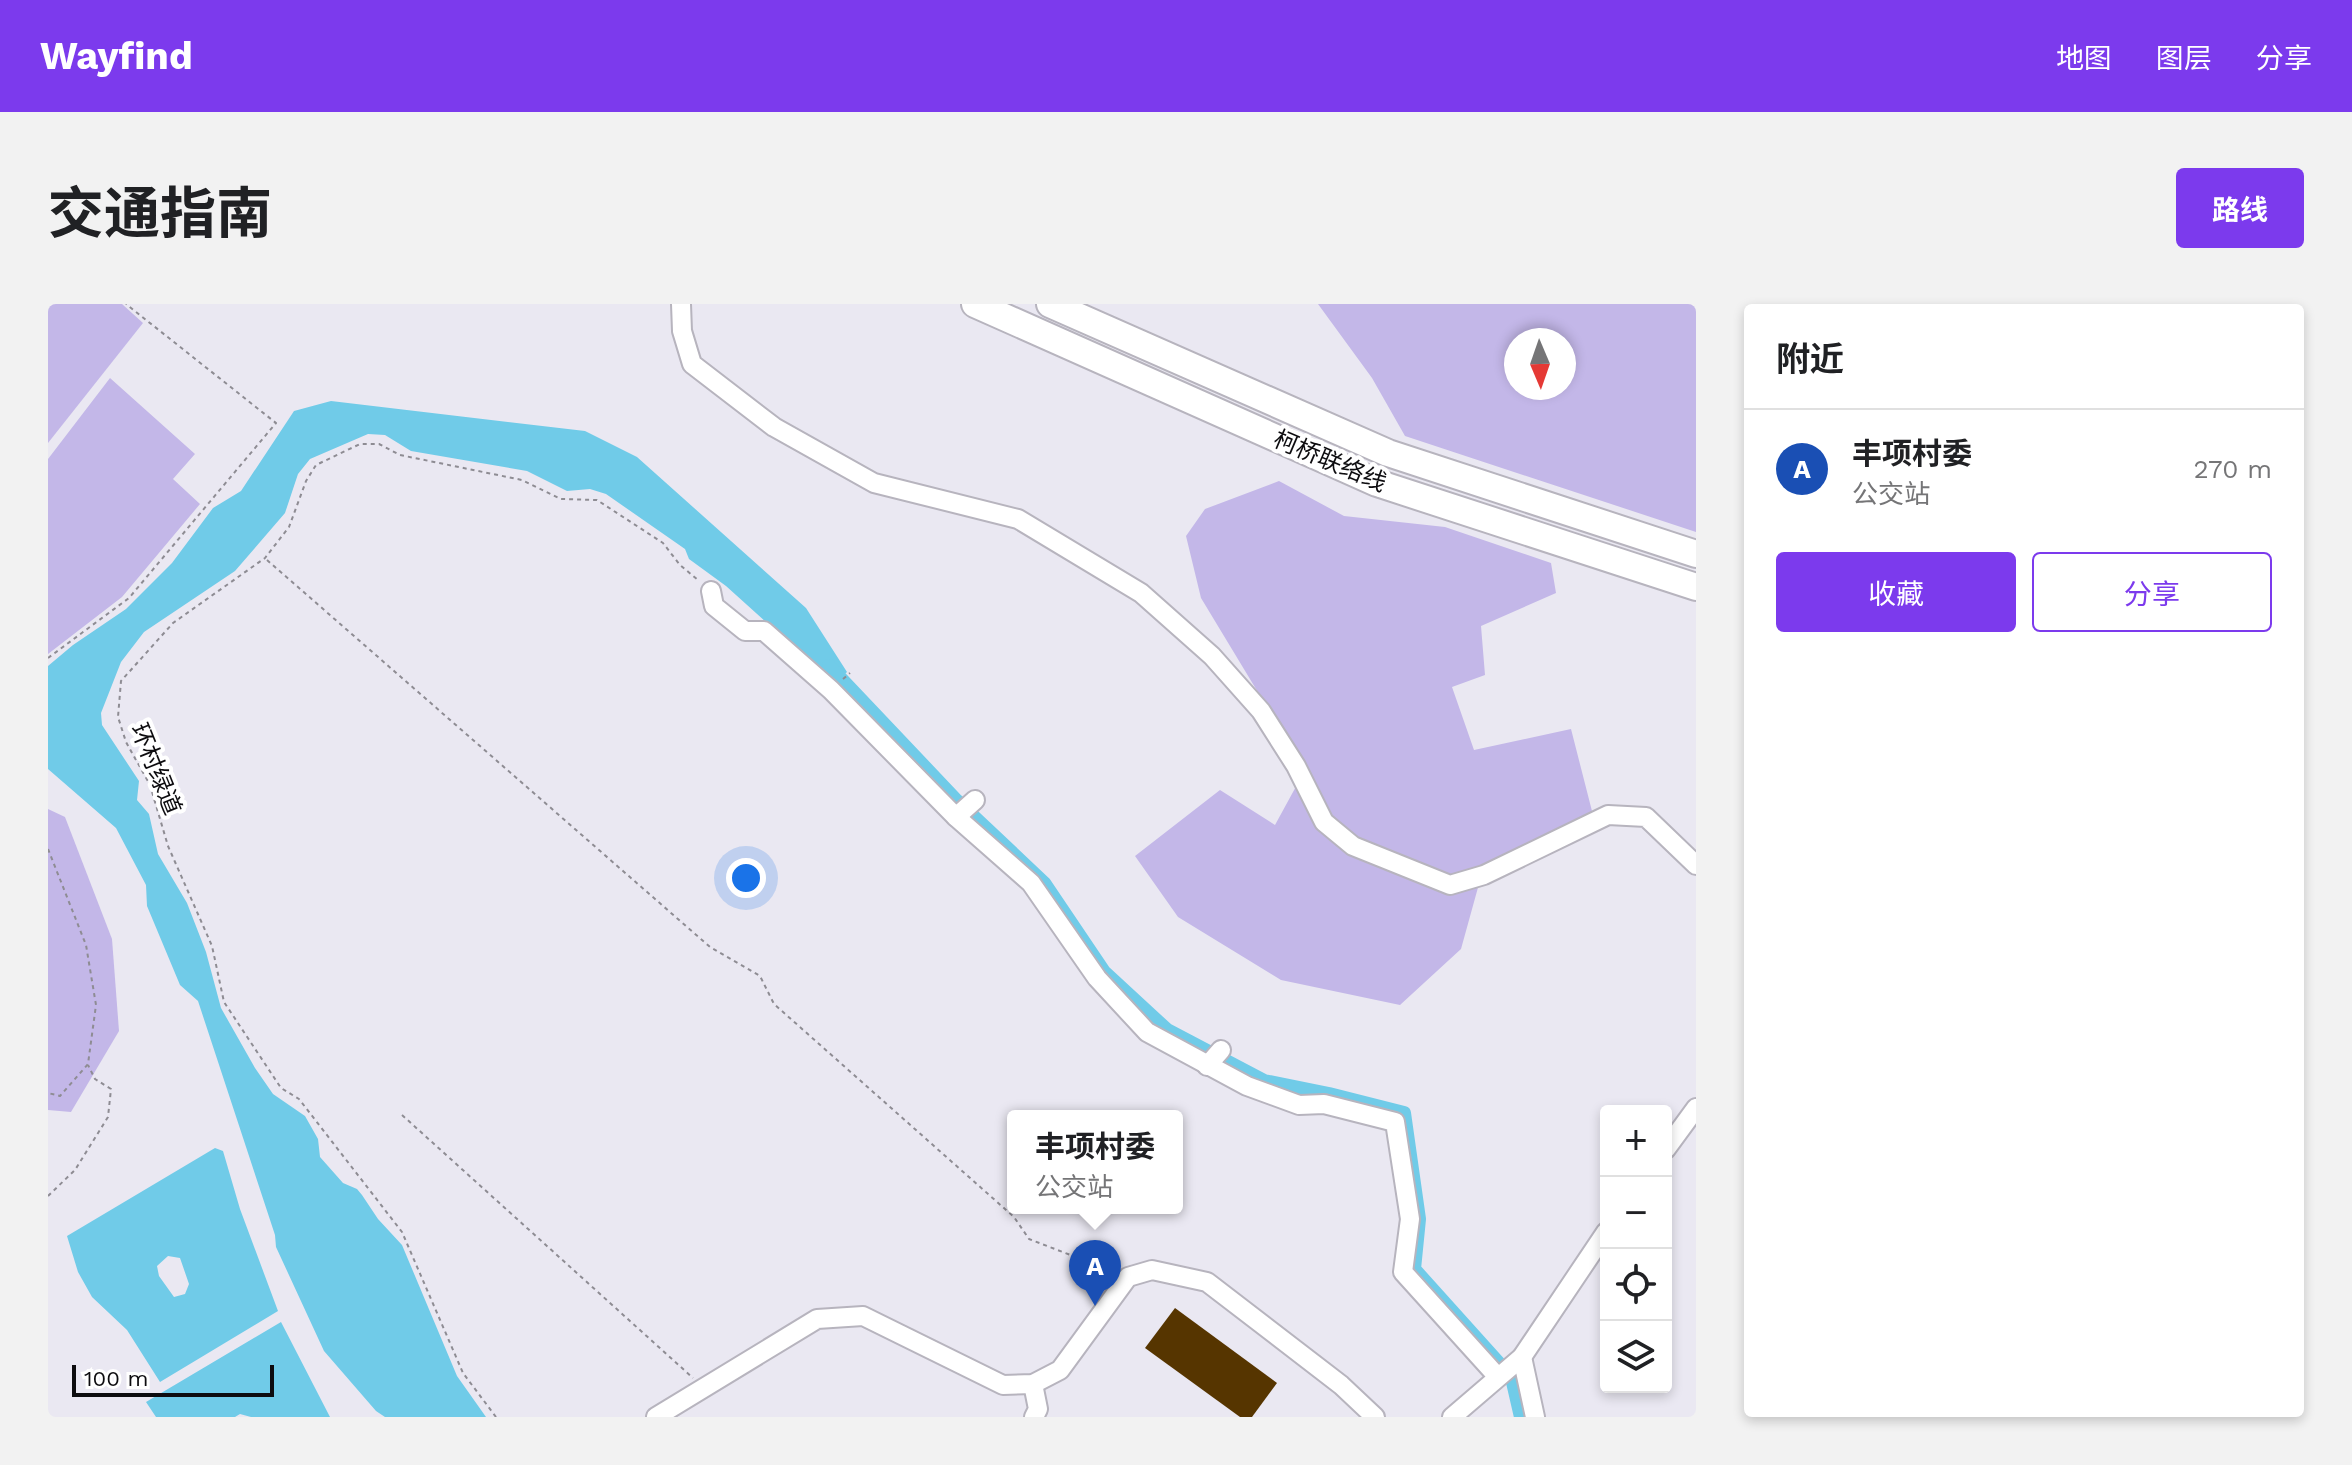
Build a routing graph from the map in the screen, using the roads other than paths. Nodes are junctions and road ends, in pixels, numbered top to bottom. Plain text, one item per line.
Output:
1 (681, 304) edge
2 (975, 304) edge
3 (1050, 304) edge
4 (1696, 554) edge
5 (1696, 587) edge
6 (711, 591) road end
7 (1696, 865) edge
8 (1221, 1050) dead end
9 (1207, 1066) junction
10 (1696, 1108) edge
11 (1672, 1141) edge
12 (1600, 1241) edge
13 (1522, 1357) junction
14 (1497, 1376) junction
15 (1033, 1384) junction
16 (656, 1417) edge
17 (1034, 1417) edge
18 (1375, 1417) edge
19 (1452, 1417) edge
20 (1535, 1417) edge

1 - 7 street
2 - 5 highway, 柯桥联络线
3 - 4 highway, 柯桥联络线
6 - 9 street
8 - 9 street
9 - 14 street
10 - 11 street
12 - 13 street
13 - 14 street
13 - 20 street
14 - 19 street
15 - 16 street
15 - 17 street
15 - 18 street

